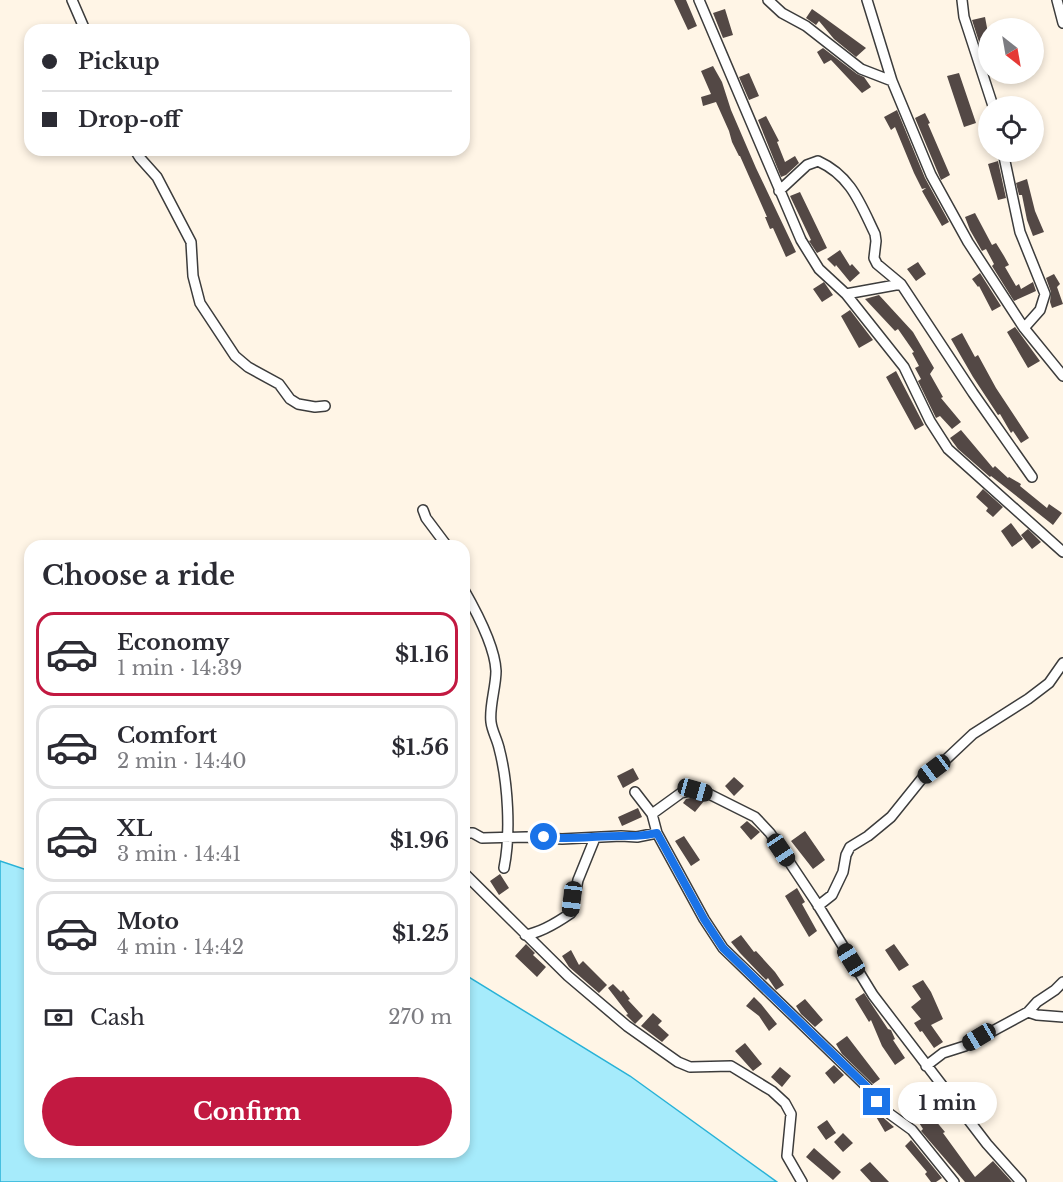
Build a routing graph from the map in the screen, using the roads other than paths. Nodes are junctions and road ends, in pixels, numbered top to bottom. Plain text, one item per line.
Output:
1 (72, 0) edge
2 (699, 0) edge
3 (768, 0) edge
4 (867, 0) edge
5 (962, 0) edge
6 (1057, 0) edge
7 (1063, 23) edge
8 (82, 24) edge
9 (892, 81) junction
10 (990, 96) edge
11 (139, 156) edge
12 (1005, 162) edge
13 (779, 191) junction
14 (901, 284) junction
15 (846, 294) junction
16 (1024, 328) junction
17 (1063, 376) edge
18 (325, 406) dead end
19 (1032, 477) dead end
20 (423, 510) dead end
21 (442, 540) edge
22 (1063, 552) edge
23 (470, 602) edge
24 (1063, 663) edge
25 (635, 792) dead end
26 (652, 814) junction
27 (470, 833) edge
28 (657, 833) junction
29 (508, 836) junction
30 (595, 838) junction
31 (504, 868) dead end
32 (470, 879) edge
33 (818, 906) junction
34 (525, 934) junction
35 (1063, 982) edge
36 (1028, 1012) junction
37 (1063, 1017) edge
38 (926, 1065) junction
39 (802, 1182) edge
40 (954, 1182) edge
41 (1021, 1182) edge

1 - 8 street
2 - 13 street
3 - 9 street
4 - 9 street
5 - 10 street
6 - 7 street
9 - 16 street
11 - 18 street
12 - 16 street
13 - 14 street
13 - 15 street
14 - 15 street
14 - 19 street
15 - 22 street
16 - 17 street
20 - 21 street
23 - 29 street
24 - 33 street
25 - 26 street
26 - 28 street
26 - 33 street
27 - 29 street
28 - 30 street
28 - 40 street
29 - 30 street
29 - 31 street
30 - 34 street
32 - 34 street
33 - 38 street
34 - 39 street
35 - 36 street
36 - 37 street
36 - 38 street
38 - 41 street

